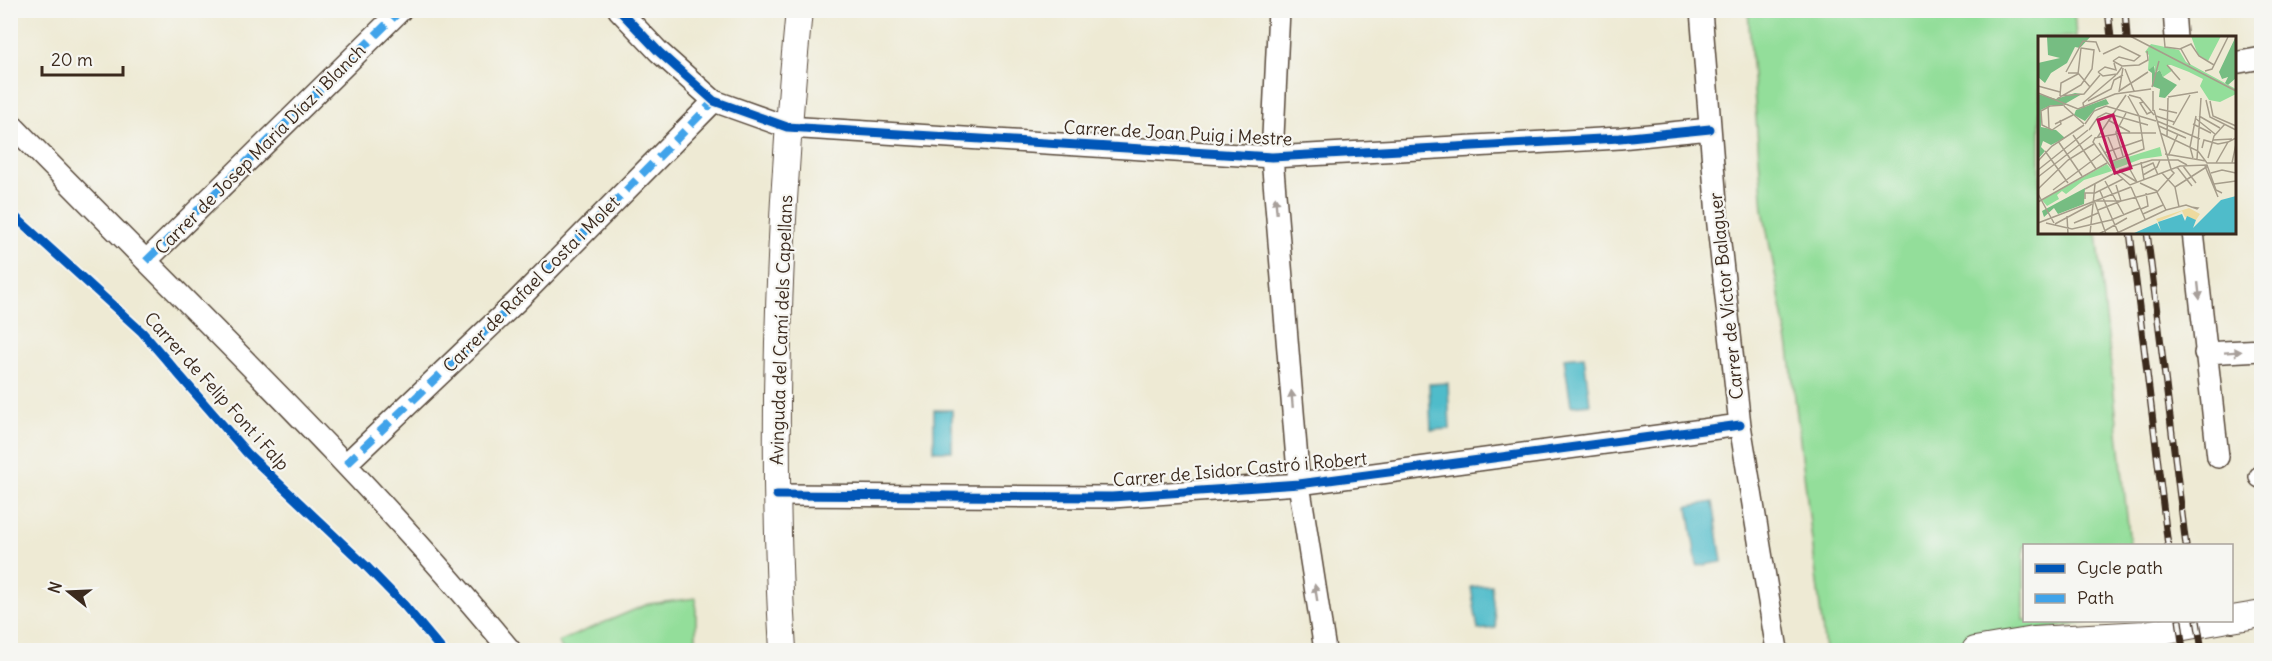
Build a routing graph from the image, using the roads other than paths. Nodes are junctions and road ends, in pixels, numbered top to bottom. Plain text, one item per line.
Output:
1 (401, 10) edge
2 (618, 10) edge
3 (799, 10) edge
4 (1279, 10) edge
5 (1701, 10) edge
6 (2174, 10) edge
7 (2176, 36) edge
8 (2262, 58) edge
9 (2236, 63) edge
10 (714, 101) junction
11 (10, 123) edge
12 (788, 128) junction
13 (1710, 129) junction
14 (1272, 157) junction
15 (2193, 234) edge
16 (146, 261) junction
17 (2262, 350) edge
18 (2205, 353) junction
19 (1740, 425) junction
20 (2218, 457) dead end
21 (346, 464) junction
22 (1299, 484) junction
23 (777, 495) junction
24 (2262, 614) edge
25 (2233, 619) edge
26 (2217, 622) edge
27 (510, 651) edge
28 (783, 651) edge
29 (1324, 651) edge
30 (1777, 651) edge
31 (1974, 651) edge

1 - 16 street, Carrer de Josep Maria Díaz i Blanch
2 - 10 street
3 - 12 street, Avinguda del Camí dels Capellans
4 - 14 street
5 - 13 street, Carrer de Víctor Balaguer
6 - 7 street
8 - 9 street
10 - 12 street, Carrer de Joan Puig i Mestre
10 - 21 street, Carrer de Rafael Costa i Molet
11 - 16 street, Carrer de Felip Font i Falp
12 - 14 street, Carrer de Joan Puig i Mestre
12 - 23 street, Avinguda del Camí dels Capellans
13 - 14 street, Carrer de Joan Puig i Mestre
13 - 19 street, Carrer de Víctor Balaguer
22 -> 14 street
15 -> 18 street
16 - 21 street, Carrer de Felip Font i Falp
18 -> 17 street
18 - 20 street
19 - 22 street, Carrer de Isidor Castró i Robert
19 - 30 street, Carrer de Víctor Balaguer
21 - 27 street, Carrer de Felip Font i Falp
22 - 23 street, Carrer de Isidor Castró i Robert
29 -> 22 street
23 - 28 street, Avinguda del Camí dels Capellans
24 - 25 street
26 - 31 street

